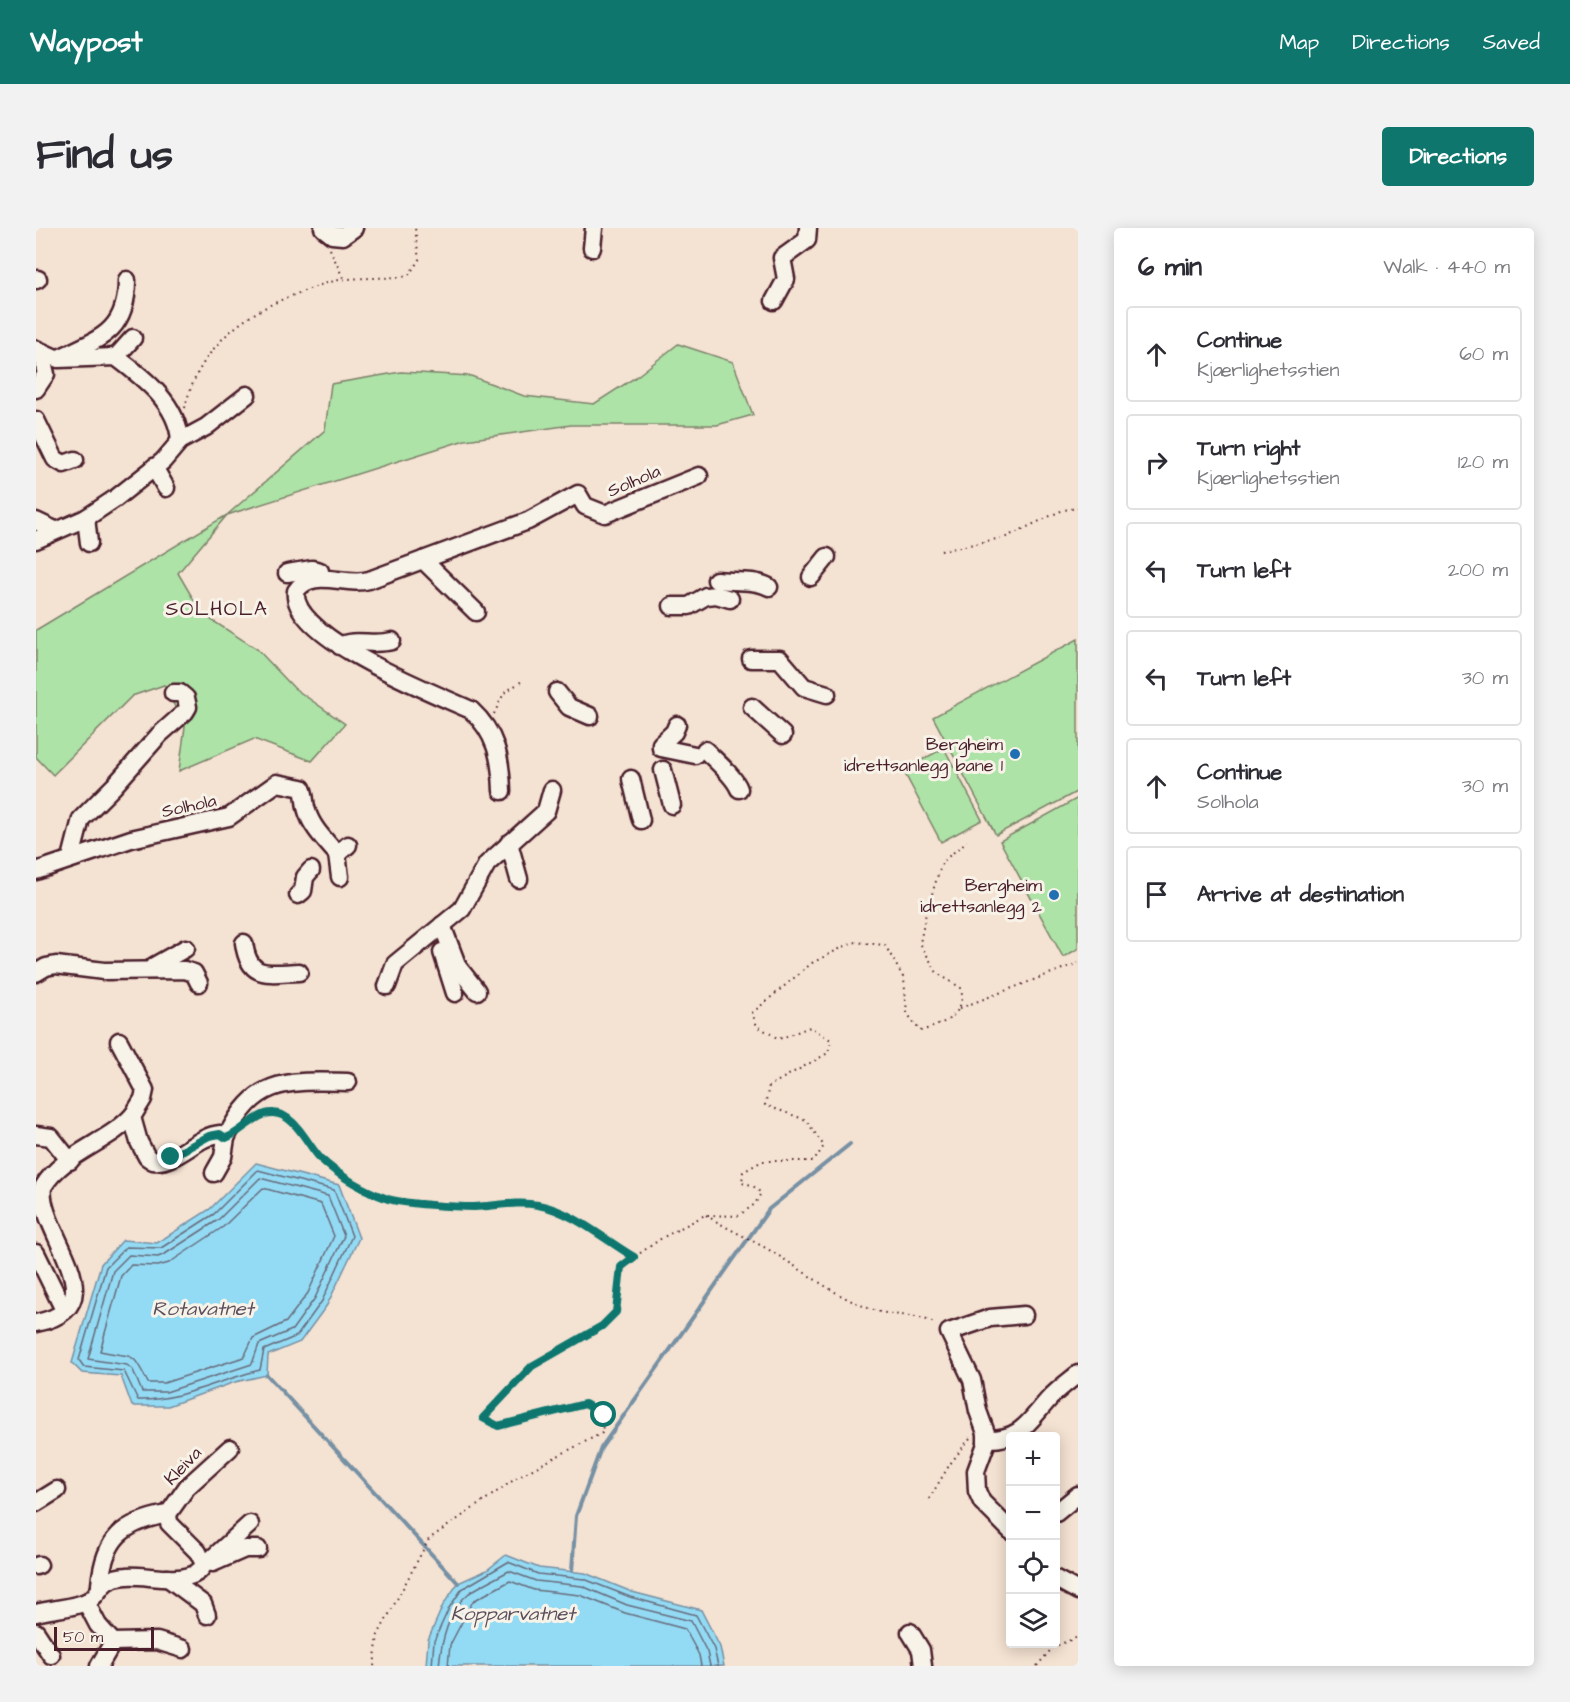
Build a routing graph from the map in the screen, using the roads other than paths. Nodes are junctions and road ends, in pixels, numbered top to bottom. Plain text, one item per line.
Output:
1 (323, 228) edge
2 (354, 228) edge
3 (594, 228) edge
4 (808, 228) edge
5 (592, 248) dead end
6 (127, 280) dead end
7 (774, 301) dead end
8 (104, 320) dead end
9 (133, 338) dead end
10 (38, 350) edge
11 (116, 357) junction
12 (57, 359) junction
13 (36, 389) edge
14 (247, 395) dead end
15 (36, 420) edge
16 (180, 441) junction
17 (75, 460) dead end
18 (154, 467) junction
19 (699, 476) dead end
20 (166, 488) dead end
21 (536, 507) dead end
22 (86, 518) junction
23 (36, 521) edge
24 (55, 530) junction
25 (493, 534) junction
26 (36, 540) edge
27 (89, 543) dead end
28 (827, 556) dead end
29 (423, 560) junction
30 (288, 573) dead end
31 (811, 577) dead end
32 (716, 580) dead end
33 (346, 582) junction
34 (769, 587) dead end
35 (730, 598) dead end
36 (672, 606) dead end
37 (476, 612) dead end
38 (392, 641) dead end
39 (340, 646) junction
40 (751, 659) dead end
41 (557, 692) dead end
42 (173, 693) dead end
43 (827, 694) dead end
44 (754, 709) dead end
45 (590, 716) dead end
46 (677, 725) dead end
47 (783, 735) dead end
48 (663, 770) dead end
49 (631, 778) dead end
50 (739, 789) dead end
51 (552, 790) dead end
52 (502, 791) dead end
53 (672, 805) dead end
54 (641, 820) dead end
55 (509, 843) junction
56 (70, 858) junction
57 (311, 870) dead end
58 (36, 871) edge
59 (340, 877) dead end
60 (519, 879) dead end
61 (298, 895) dead end
62 (433, 928) junction
63 (244, 943) dead end
64 (186, 948) dead end
65 (154, 970) junction
66 (299, 972) dead end
67 (36, 974) edge
68 (199, 983) dead end
69 (387, 986) dead end
70 (477, 991) dead end
71 (455, 993) dead end
72 (119, 1041) dead end
73 (348, 1082) dead end
74 (133, 1115) junction
75 (36, 1135) edge
76 (226, 1138) junction
77 (70, 1161) junction
78 (214, 1173) dead end
79 (36, 1253) edge
80 (64, 1310) junction
81 (1024, 1315) dead end
82 (36, 1323) edge
83 (1078, 1374) edge
84 (982, 1436) junction
85 (230, 1448) dead end
86 (57, 1490) dead end
87 (1078, 1495) edge
88 (36, 1503) edge
89 (1060, 1511) edge
90 (168, 1514) junction
91 (250, 1524) dead end
92 (1006, 1526) edge
93 (258, 1549) dead end
94 (205, 1563) junction
95 (168, 1578) junction
96 (100, 1585) junction
97 (86, 1602) junction
98 (36, 1613) edge
99 (207, 1615) dead end
100 (36, 1632) edge
101 (910, 1632) dead end
102 (113, 1642) junction
103 (183, 1649) dead end
104 (51, 1655) dead end
105 (99, 1666) edge
106 (923, 1666) edge

1 - 2 street
3 - 5 street
4 - 7 street
6 - 12 street
8 - 10 street
9 - 11 street
10 - 12 street
10 - 13 street
11 - 12 street
11 - 16 street
14 - 16 street
15 - 17 street
16 - 18 street
18 - 20 street
18 - 22 street
19 - 25 street, Solhola
21 - 25 street, Solhola
22 - 24 street
22 - 27 street
23 - 24 street
24 - 26 street
25 - 29 street, Solhola
28 - 31 street
29 - 33 street, Solhola
29 - 37 street
30 - 33 street
32 - 34 street
33 - 39 street, Solhola
35 - 36 street
38 - 39 street
39 - 52 street, Solhola
40 - 43 street
41 - 45 street
42 - 56 street
44 - 47 street
46 - 50 street
48 - 53 street
49 - 54 street
51 - 55 street
55 - 60 street
55 - 62 street
56 - 58 street, Solhola
56 - 59 street, Solhola
57 - 61 street
62 - 69 street
62 - 70 street
62 - 71 street
63 - 66 street
64 - 65 street
65 - 67 street
65 - 68 street
72 - 74 street
73 - 76 street
74 - 76 street
74 - 77 street
75 - 77 street
76 - 78 street
77 - 80 street
79 - 80 street
80 - 82 street
81 - 84 street
83 - 84 street
84 - 92 street
85 - 90 street, Kleiva
86 - 88 street
87 - 89 street
90 - 94 street, Kleiva
90 - 96 street, Kleiva
91 - 94 street
93 - 94 street
94 - 95 street
95 - 96 street
95 - 99 street
96 - 97 street, Kleiva
97 - 98 street
97 - 102 street
100 - 104 street
101 - 106 street
102 - 103 street
102 - 105 street

